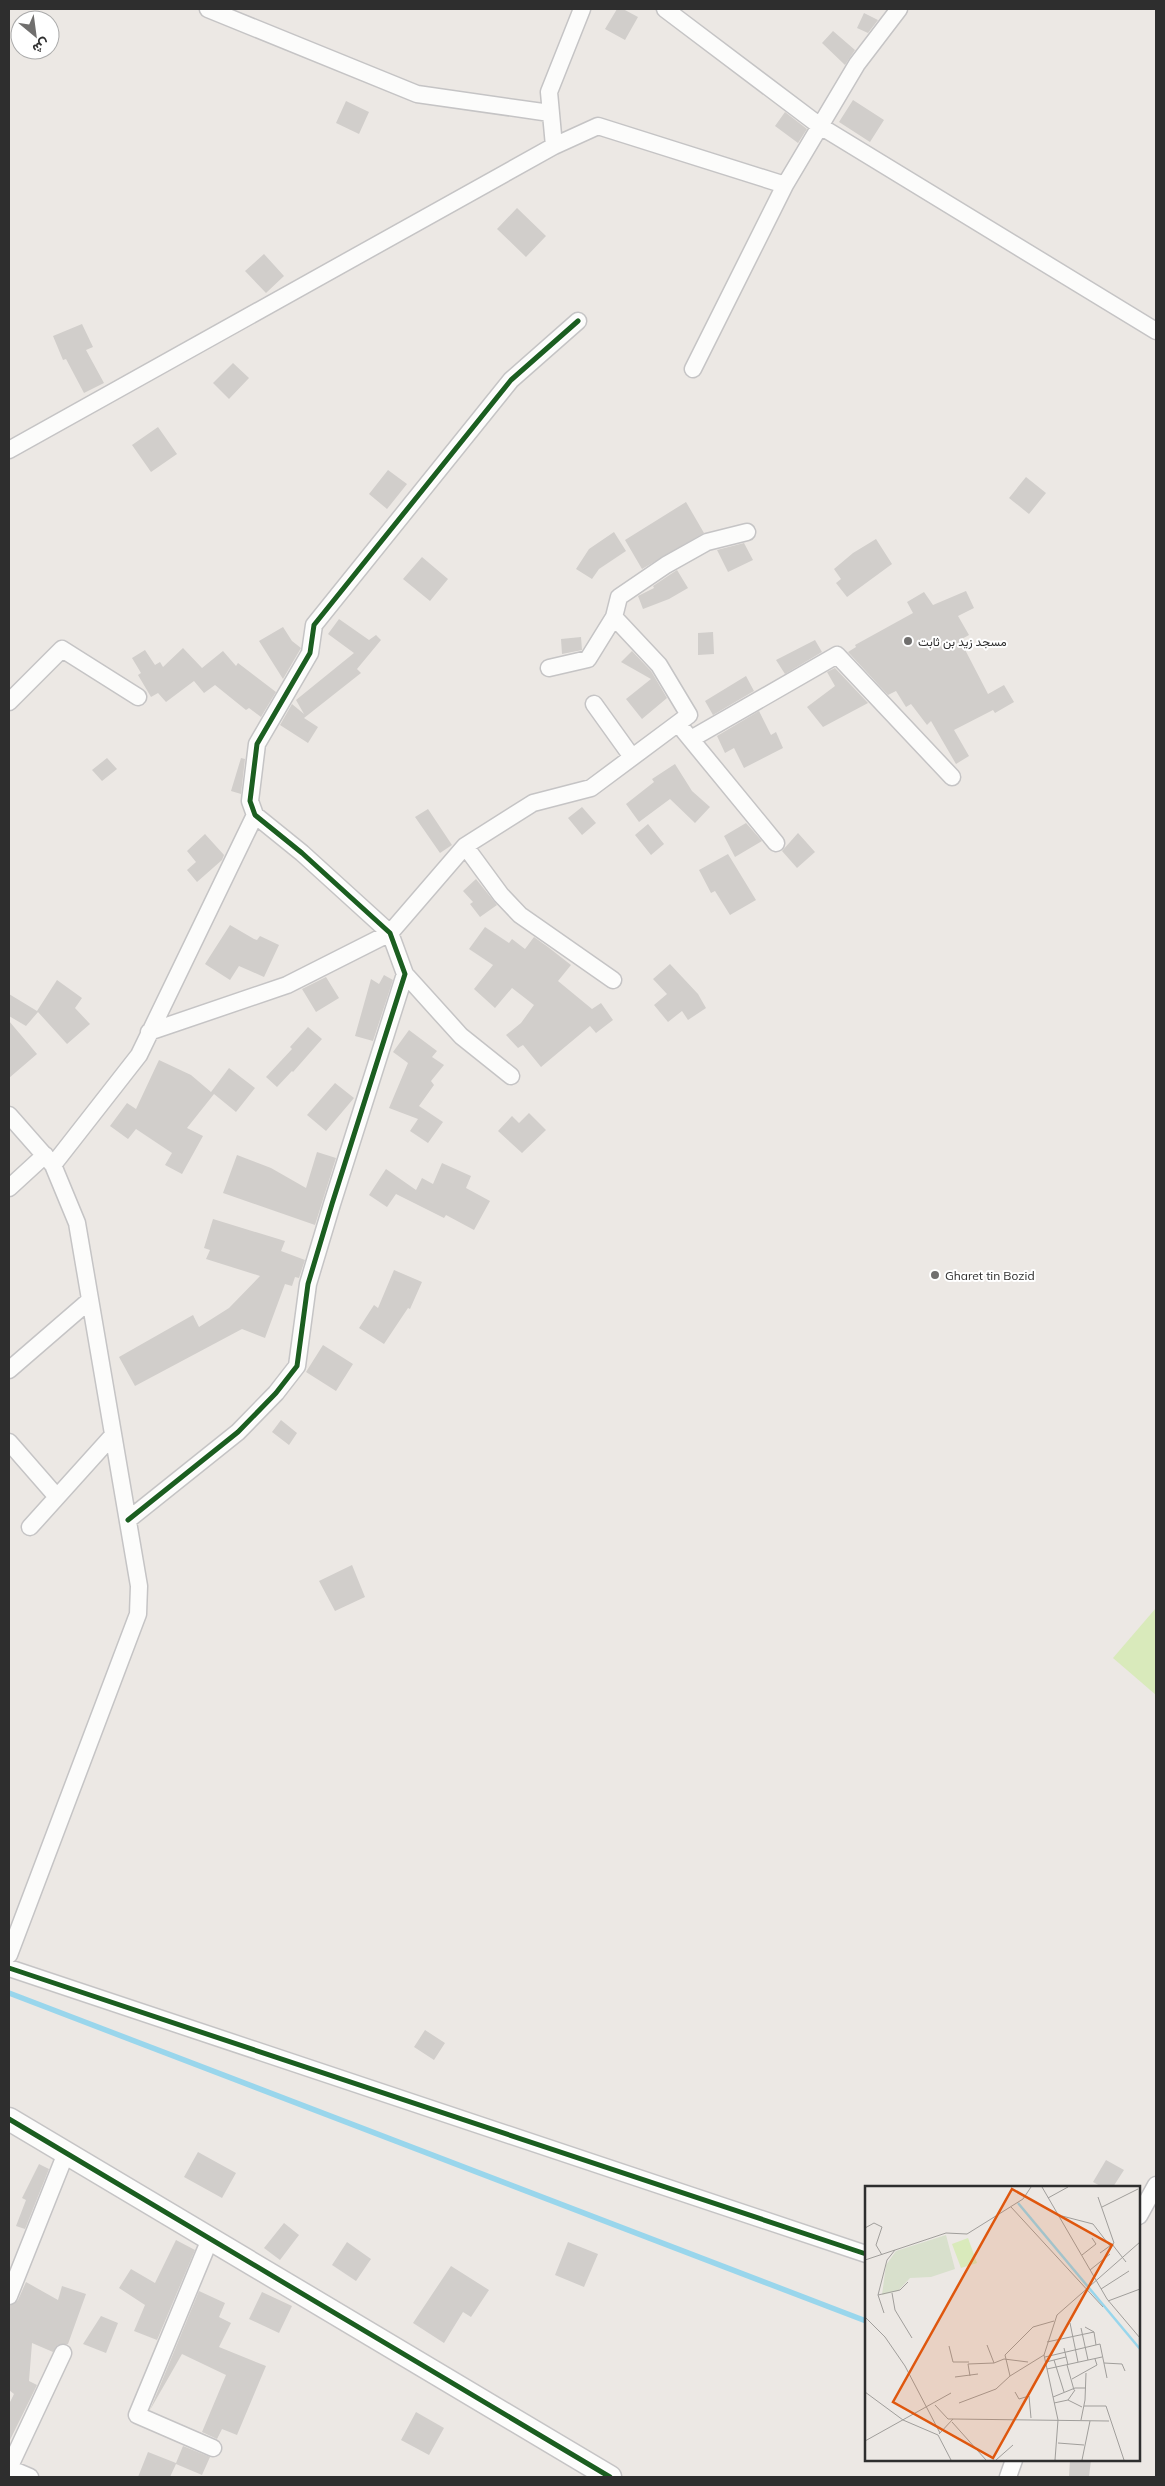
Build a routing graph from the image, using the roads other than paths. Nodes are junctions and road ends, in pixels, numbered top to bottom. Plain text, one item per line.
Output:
1 (208, 9) edge
2 (582, 9) edge
3 (665, 9) edge
4 (899, 9) edge
5 (550, 113) junction
6 (820, 126) junction
7 (554, 146) junction
8 (785, 185) junction
9 (578, 321) dead end
10 (1156, 331) edge
11 (693, 369) dead end
12 (9, 450) edge
13 (747, 532) dead end
14 (614, 617) junction
15 (549, 668) dead end
16 (138, 697) dead end
17 (9, 702) edge
18 (594, 704) dead end
19 (678, 723) junction
20 (691, 739) junction
21 (632, 758) junction
22 (952, 777) dead end
23 (255, 815) junction
24 (776, 843) dead end
25 (464, 846) junction
26 (390, 933) junction
27 (405, 974) junction
28 (613, 980) dead end
29 (150, 1032) junction
30 (511, 1076) dead end
31 (9, 1114) edge
32 (49, 1160) junction
33 (9, 1188) edge
34 (90, 1300) junction
35 (9, 1370) edge
36 (113, 1435) junction
37 (9, 1442) edge
38 (57, 1496) junction
39 (128, 1520) junction
40 (30, 1527) dead end
41 (9, 1955) edge
42 (9, 1968) edge
43 (9, 2119) edge
44 (66, 2153) junction
45 (1156, 2184) edge
46 (1140, 2214) edge
47 (210, 2239) junction
48 (865, 2254) edge
49 (9, 2296) edge
50 (63, 2353) dead end
51 (213, 2448) dead end
52 (1014, 2461) edge
53 (9, 2468) edge
54 (600, 2475) edge
55 (30, 2477) edge
56 (1008, 2477) edge

1 - 5 street
2 - 5 street
3 - 6 street
4 - 6 street
5 - 7 street
6 - 8 street
6 - 10 street
7 - 8 street
7 - 12 street
8 - 11 street
9 - 23 street
13 - 14 street
14 - 15 street
14 - 19 street
16 - 17 street
18 - 21 street
19 - 20 street
19 - 21 street
20 - 22 street
20 - 24 street
21 - 25 street
23 - 26 street
23 - 29 street
25 - 26 street
25 - 28 street
26 - 27 street
26 - 29 street
27 - 30 street
27 - 39 street
29 - 32 street
31 - 32 street
32 - 33 street
32 - 34 street
34 - 35 street
34 - 36 street
36 - 38 street
36 - 39 street
37 - 38 street
38 - 40 street
39 - 41 street
42 - 48 street
43 - 44 street
44 - 47 street
44 - 49 street
45 - 46 street
47 - 51 street
47 - 54 street
50 - 53 street
52 - 56 street
53 - 55 street

